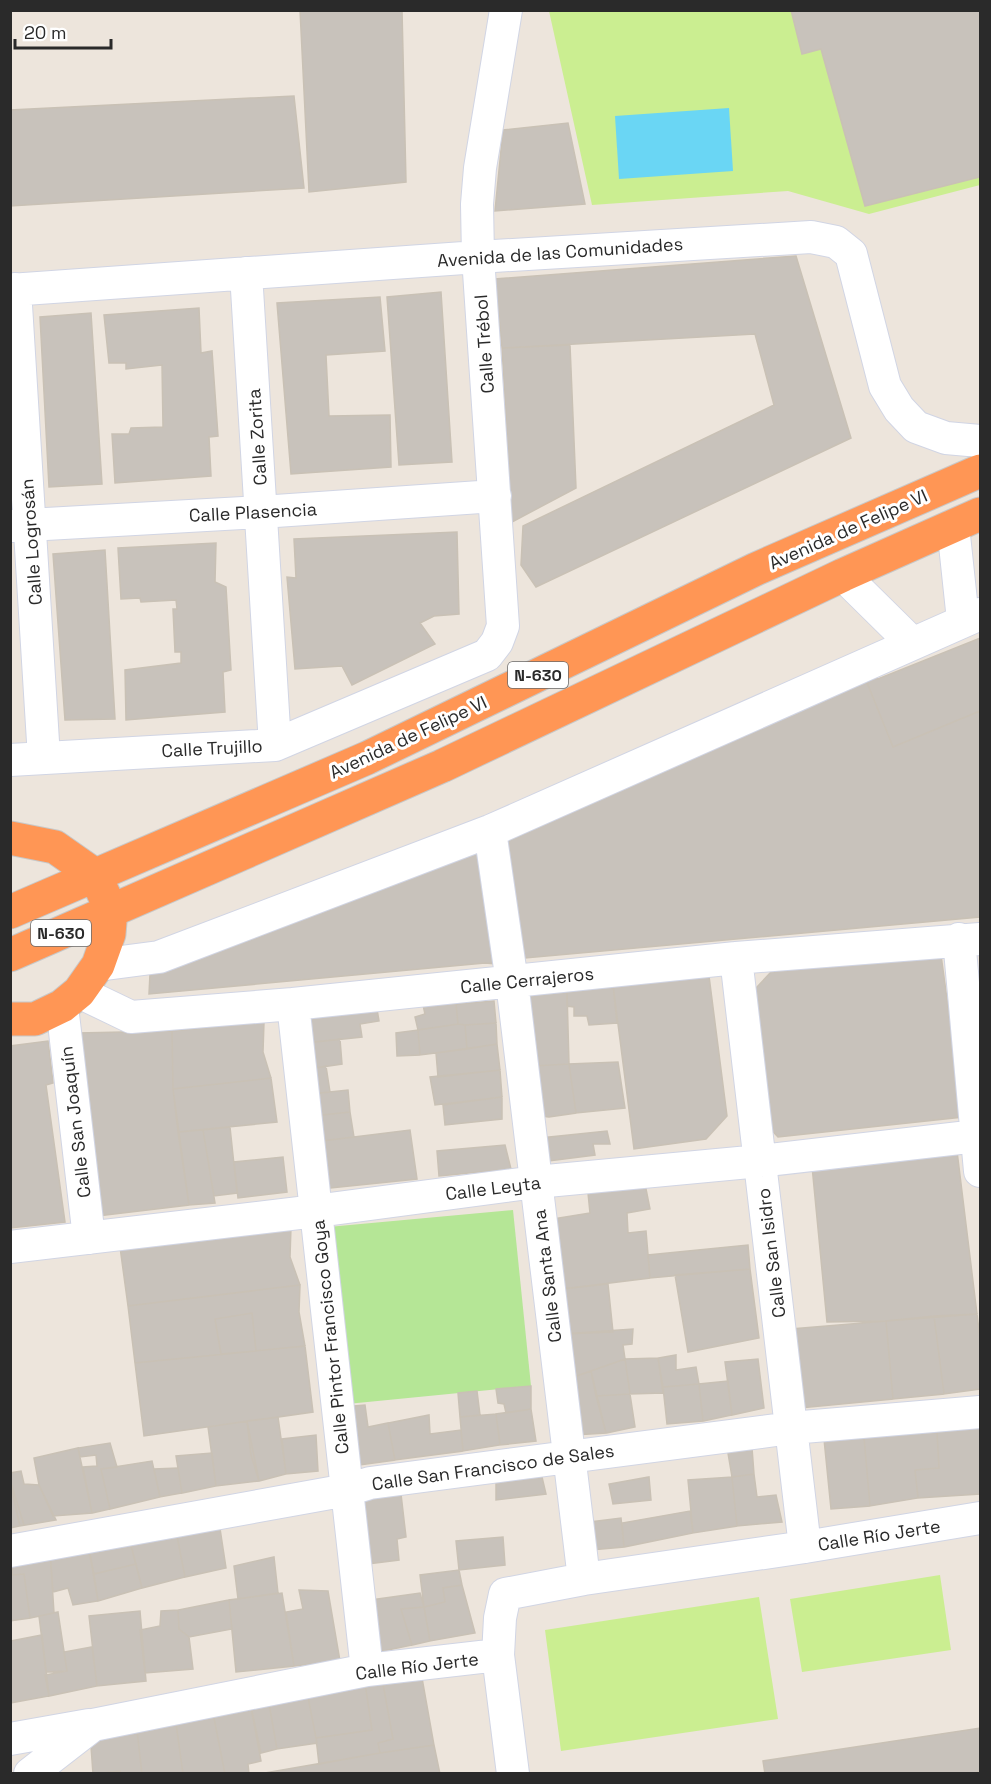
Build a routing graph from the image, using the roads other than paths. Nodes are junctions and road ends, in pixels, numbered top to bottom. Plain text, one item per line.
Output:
1 (506, 10) edge
2 (478, 257) junction
3 (246, 273) junction
4 (13, 290) edge
5 (981, 441) edge
6 (981, 471) edge
7 (495, 496) junction
8 (261, 512) junction
9 (967, 520) edge
10 (20, 525) edge
11 (843, 575) junction
12 (972, 617) edge
13 (497, 642) joint
14 (912, 643) junction
15 (275, 745) junction
16 (44, 759) junction
17 (10, 760) edge
18 (490, 831) junction
19 (10, 838) edge
20 (95, 875) junction
21 (111, 910) junction
22 (10, 912) edge
23 (970, 939) edge
24 (10, 955) edge
25 (736, 958) junction
26 (98, 965) junction
27 (512, 982) junction
28 (70, 999) junction
29 (293, 1004) junction
30 (10, 1019) edge
31 (977, 1136) junction
32 (760, 1161) junction
33 (981, 1171) edge
34 (536, 1182) junction
35 (316, 1211) junction
36 (89, 1238) junction
37 (10, 1247) edge
38 (981, 1412) edge
39 (791, 1428) junction
40 (569, 1456) junction
41 (347, 1490) junction
42 (981, 1518) edge
43 (805, 1547) junction
44 (10, 1551) edge
45 (584, 1579) junction
46 (498, 1655) junction
47 (367, 1670) junction
48 (93, 1725) junction
49 (10, 1739) edge
50 (30, 1773) edge
51 (513, 1773) edge

1 - 2 street, Calle Trébol
2 - 3 street, Avenida de las Comunidades
2 - 5 street, Avenida de las Comunidades
2 - 7 street, Calle Trébol
3 - 4 street, Avenida de las Comunidades
3 - 8 street, Calle Zorita
4 - 10 street, Calle Logrosán
6 - 20 highway, Avenida de Felipe VI / N-630
7 - 8 street, Calle Plasencia
7 - 13 street, Calle Trébol
8 - 10 street, Calle Plasencia
8 - 15 street, Calle Zorita
9 - 11 highway, N-630
9 - 12 street
10 - 16 street, Calle Logrosán
11 - 14 street
11 - 21 highway, N-630
12 - 14 street
13 - 15 street, Calle Trujillo
14 - 18 street
15 - 16 street, Calle Trujillo
16 - 17 street, Calle Trujillo
18 - 26 street
18 - 27 street, Calle Santa Ana
19 - 20 highway
20 - 21 highway
20 - 22 highway, N-630
21 - 24 highway, N-630
21 - 26 highway
23 - 25 street, Calle Cerrajeros
23 - 31 street
25 - 27 street, Calle Cerrajeros
25 - 32 street, Calle San Isidro
26 - 28 highway
27 - 29 street, Calle Cerrajeros
27 - 34 street, Calle Santa Ana
28 - 29 street, Calle Cerrajeros
28 - 30 highway
28 - 36 street, Calle San Joaquín
29 - 35 street, Calle Pintor Francisco Goya
31 - 32 street, Calle Leyta
31 - 33 street
32 - 34 street, Calle Leyta
32 - 39 street, Calle San Isidro
34 - 35 street, Calle Leyta
34 - 40 street, Calle Santa Ana
35 - 36 street, Calle Leyta
35 - 41 street, Calle Pintor Francisco Goya
36 - 37 street, Calle Leyta
38 - 39 street, Calle San Francisco de Sales
39 - 40 street, Calle San Francisco de Sales
39 - 43 street, Calle San Isidro
40 - 41 street, Calle San Francisco de Sales
40 - 45 street, Calle Santa Ana
41 - 44 street, Calle San Francisco de Sales
41 - 47 street, Calle Pintor Francisco Goya
42 - 43 street, Calle Río Jerte
43 - 45 street, Calle Río Jerte
45 - 46 street, Calle Río Jerte
46 - 47 street, Calle Río Jerte
46 - 51 street
47 - 48 street, Calle Río Jerte
48 - 49 street
48 - 50 street, Calle Río Jerte

